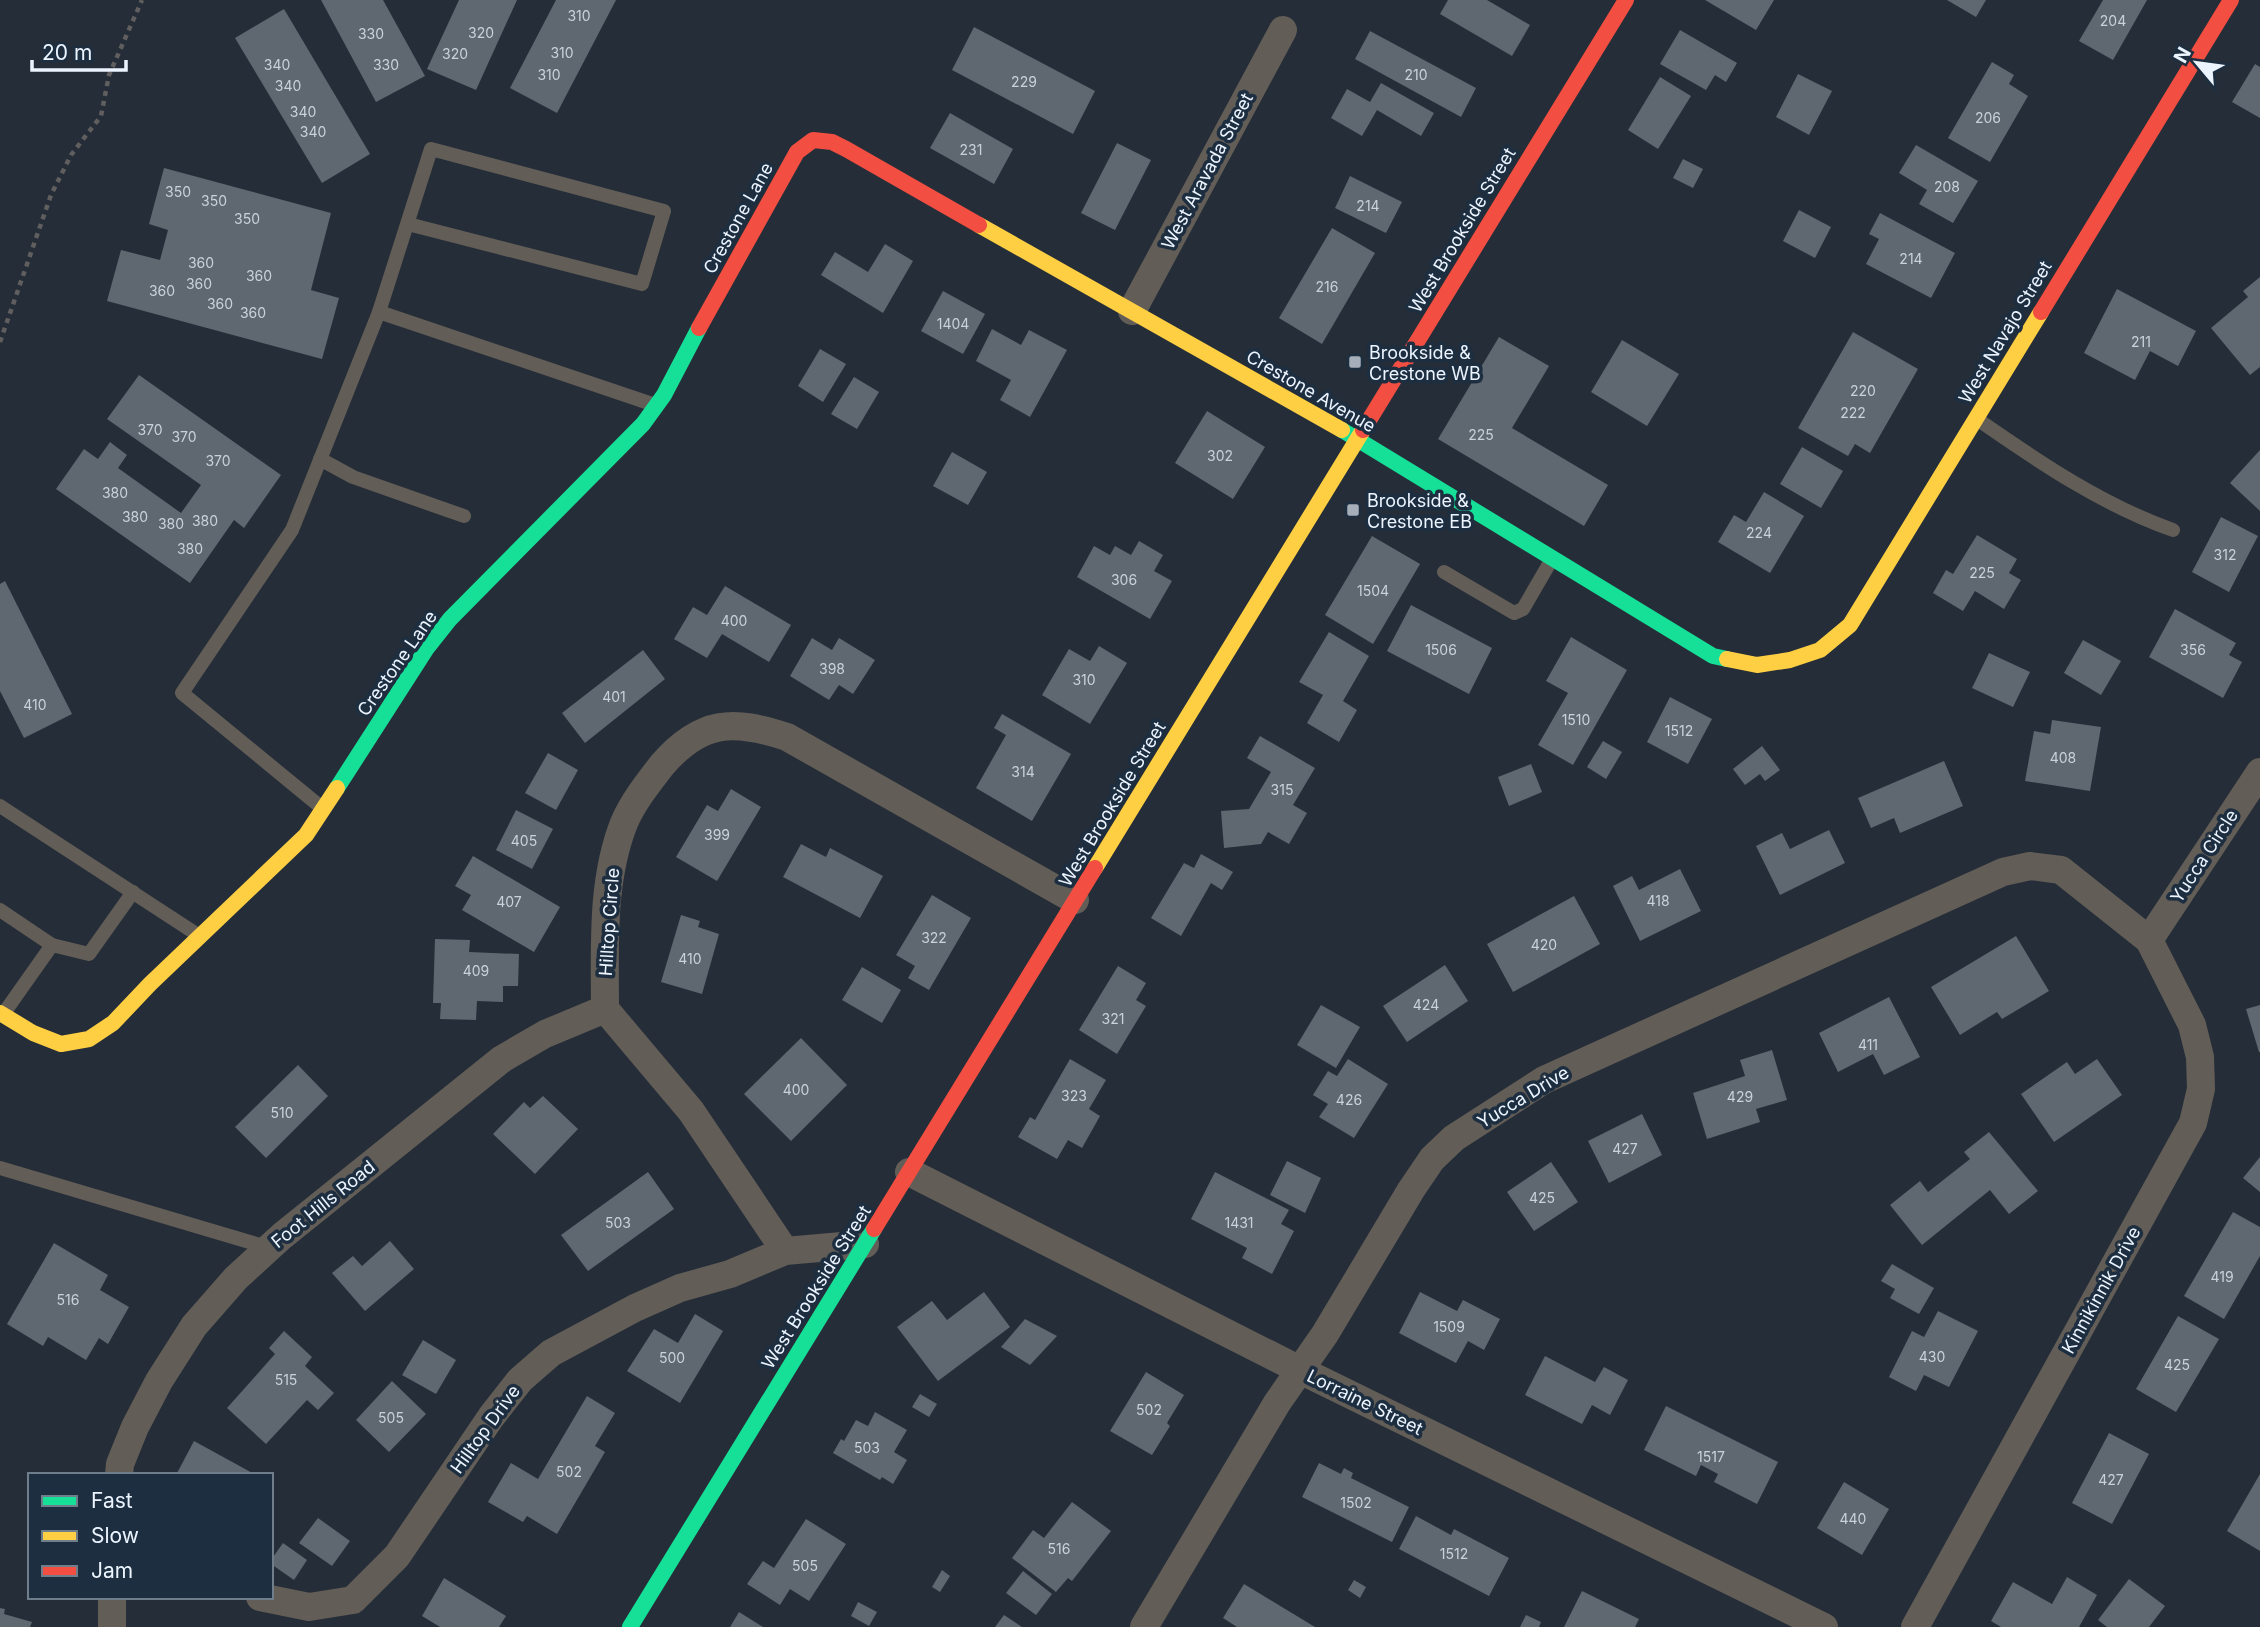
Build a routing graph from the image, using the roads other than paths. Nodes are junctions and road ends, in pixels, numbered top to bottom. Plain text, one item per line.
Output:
1 (1626, 0) edge
2 (2231, 0) edge
3 (1283, 30) dead end
4 (813, 140) joint
5 (408, 224) junction
6 (1132, 311) junction
7 (379, 312) junction
8 (656, 406) junction
9 (1976, 418) junction
10 (1357, 439) junction
11 (320, 459) junction
12 (464, 516) dead end
13 (2174, 530) dead end
14 (1553, 558) junction
15 (1444, 572) dead end
16 (1790, 660) joint
17 (2260, 772) edge
18 (0, 806) edge
19 (323, 809) junction
20 (133, 892) junction
21 (1075, 900) junction
22 (0, 910) edge
23 (200, 936) junction
24 (2149, 940) junction
25 (52, 945) junction
26 (605, 1009) junction
27 (1, 1014) edge
28 (0, 1168) edge
29 (909, 1172) junction
30 (865, 1244) junction
31 (270, 1248) junction
32 (785, 1251) junction
33 (1300, 1370) junction
34 (118, 1473) edge
35 (112, 1599) edge
36 (270, 1599) edge
37 (112, 1627) edge
38 (630, 1627) edge
39 (1144, 1627) edge
40 (1824, 1627) edge
41 (1916, 1627) edge

1 - 10 street, West Brookside Street
2 - 9 street, West Navajo Street
3 - 6 street, West Aravada Street
4 - 6 street, Crestone Avenue
4 - 8 street, Crestone Lane
5 - 5 lane
5 - 7 lane
6 - 10 street, Crestone Avenue
7 - 8 lane
7 - 11 lane
8 - 19 street, Crestone Lane
9 - 13 lane
9 - 16 street, West Navajo Street
10 - 14 street, Crestone Avenue
10 - 21 street, West Brookside Street
11 - 12 lane
11 - 19 lane
14 - 15 lane
14 - 16 street, Crestone Avenue
17 - 24 street, Yucca Circle
18 - 20 lane
19 - 23 street, Crestone Lane
20 - 23 lane
20 - 25 lane
21 - 26 street, Hilltop Circle
21 - 29 street, West Brookside Street
22 - 25 lane
23 - 27 street, Crestone Lane
24 - 33 street, Yucca Drive
24 - 41 street, Kinnikinnik Drive
25 - 27 lane
26 - 31 street, Foot Hills Road
26 - 32 street
28 - 31 lane
29 - 30 street, West Brookside Street
29 - 33 street, Lorraine Street
30 - 32 street, Hilltop Drive
30 - 38 street, West Brookside Street
31 - 34 street, Foot Hills Road
32 - 36 street, Hilltop Drive
33 - 39 street, Yucca Drive
33 - 40 street, Lorraine Street
35 - 37 street

